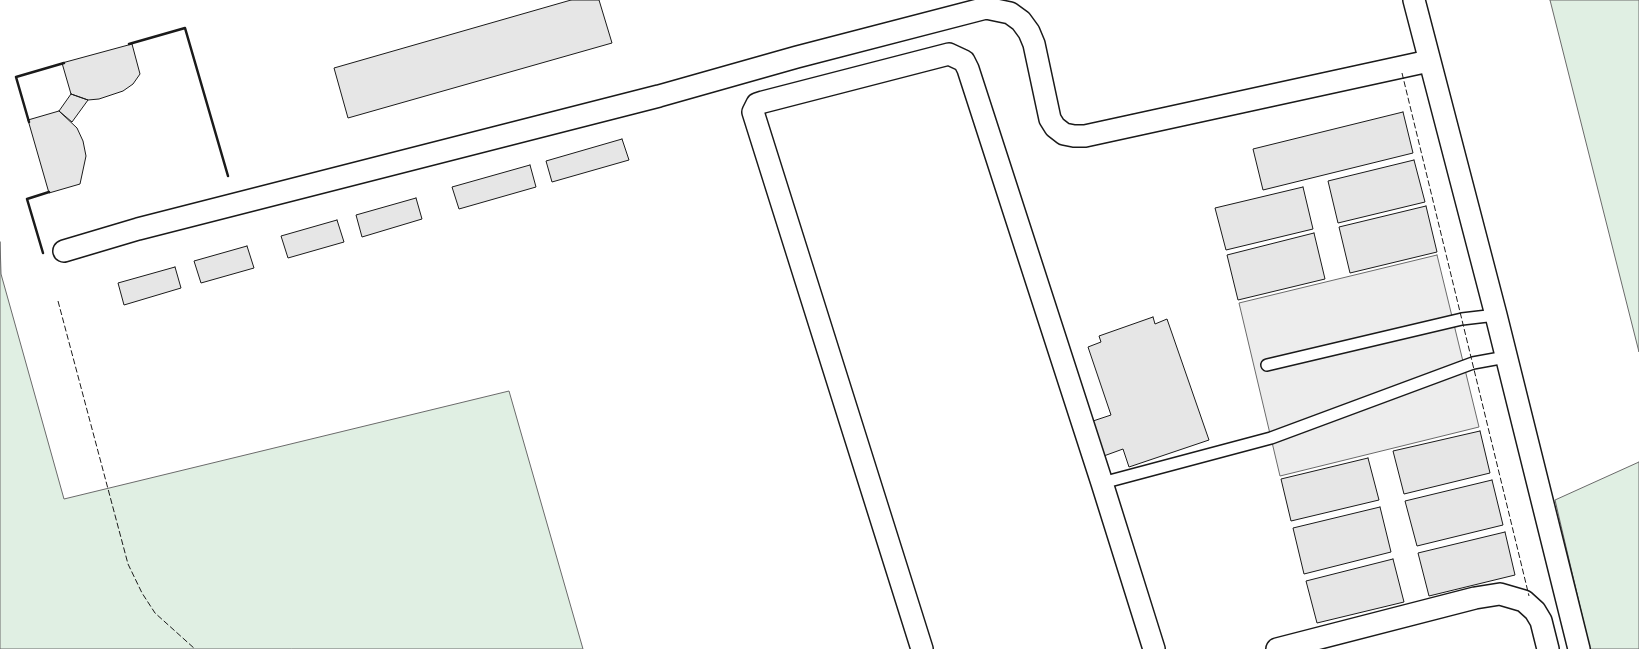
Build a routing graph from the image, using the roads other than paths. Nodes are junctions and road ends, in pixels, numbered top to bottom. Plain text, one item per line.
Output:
1 (1414, 0) edge
2 (1429, 61) junction
3 (64, 251) dead end
4 (1496, 315) junction
5 (1506, 357) junction
6 (1267, 365) dead end
7 (1102, 483) junction
8 (922, 649) edge
9 (1154, 649) edge
10 (1277, 649) edge
11 (1548, 649) edge
12 (1578, 649) edge

1 - 2 street
2 - 3 street
2 - 4 street
4 - 5 street
4 - 6 lane
5 - 7 lane
5 - 12 street
7 - 8 street
7 - 9 street
10 - 11 street

